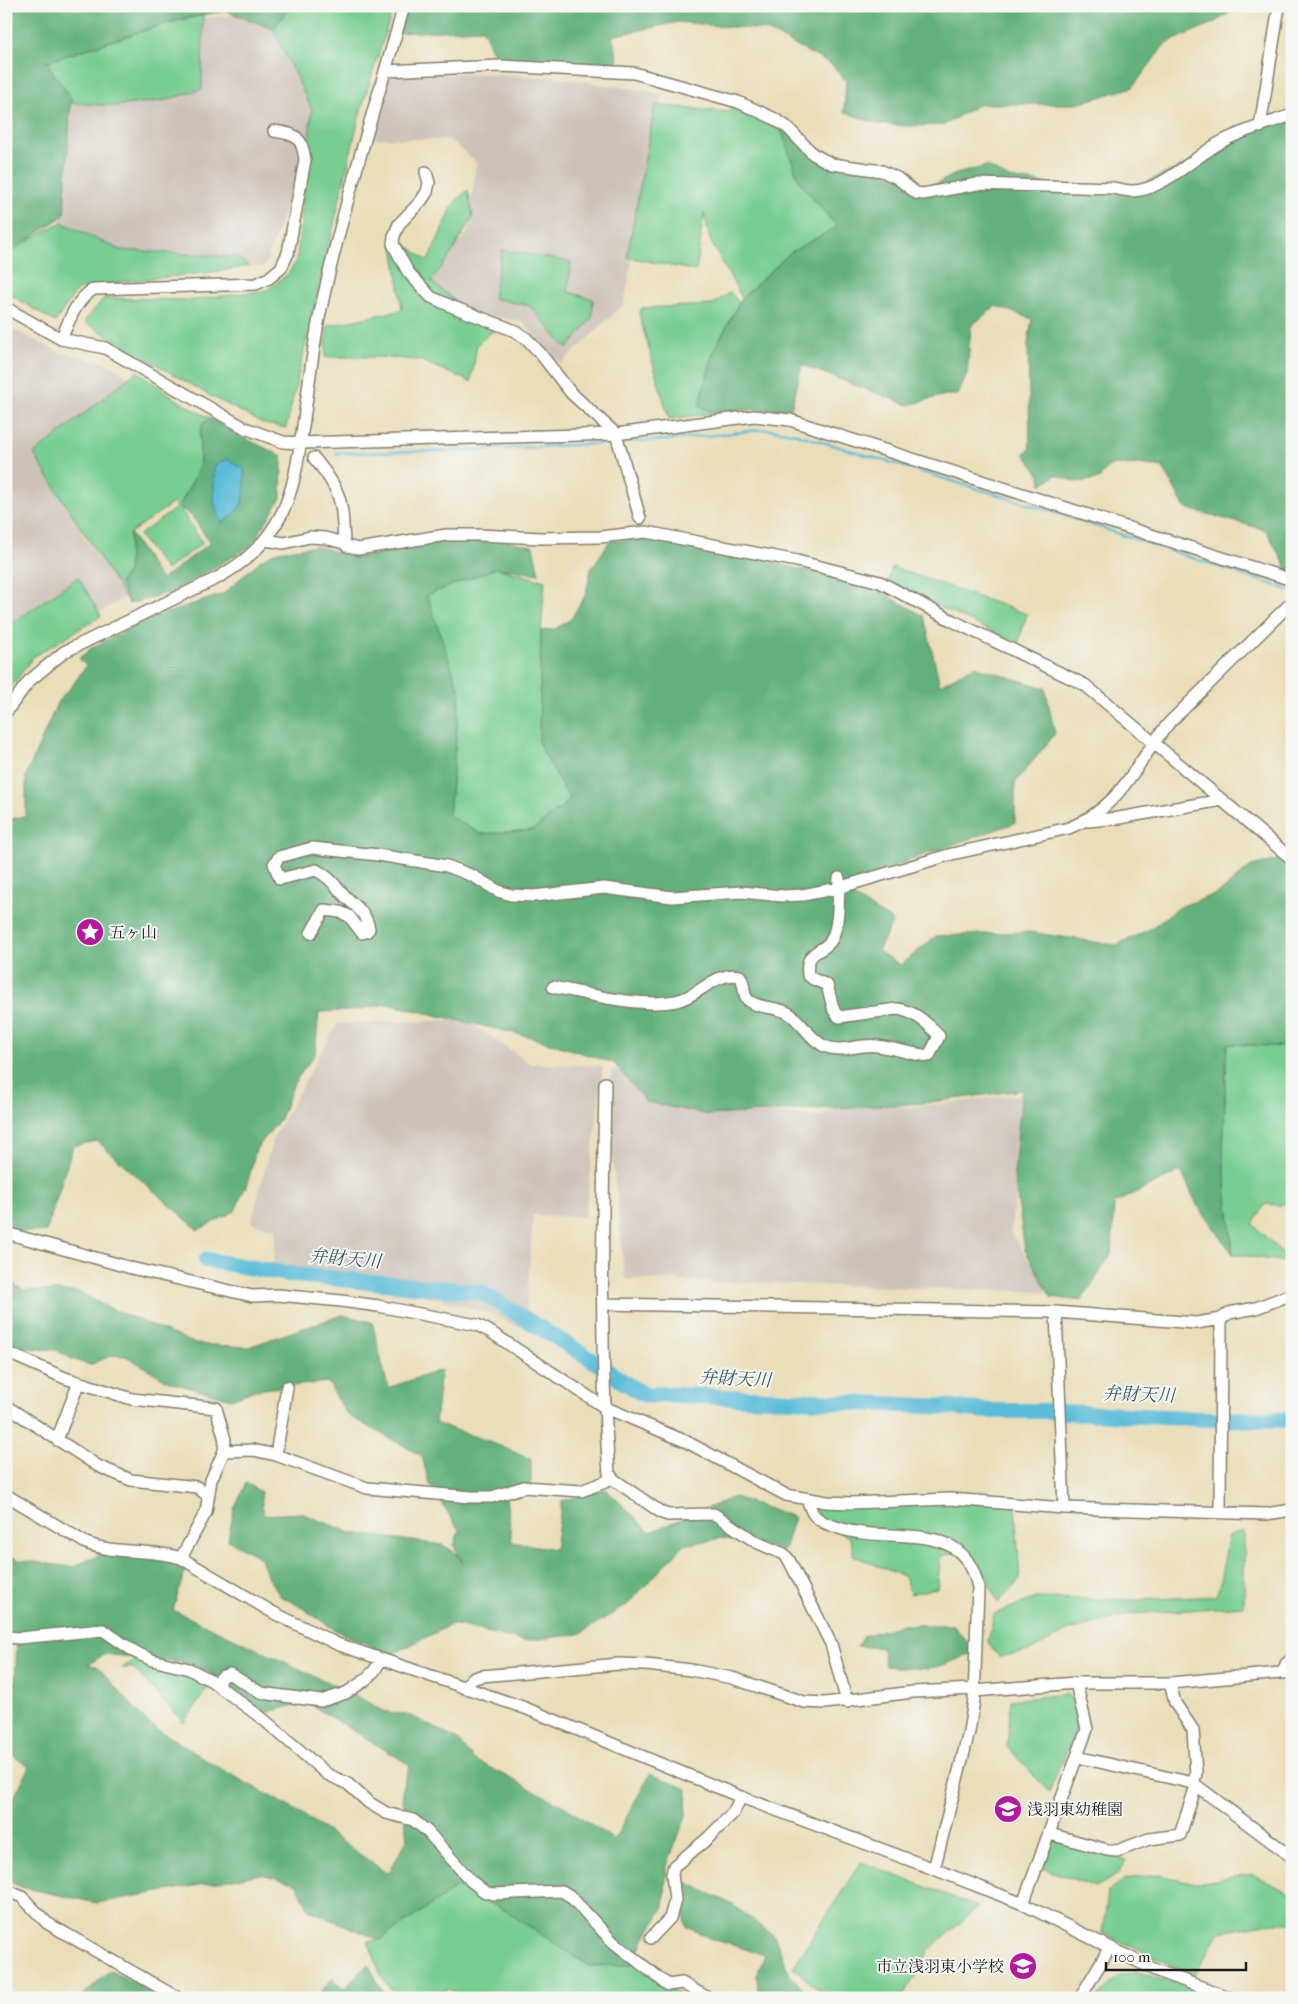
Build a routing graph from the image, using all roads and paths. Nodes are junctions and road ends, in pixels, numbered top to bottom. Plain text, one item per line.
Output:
1 (404, 6) edge
2 (1279, 6) edge
3 (386, 71) junction
4 (1292, 114) edge
5 (1260, 127) junction
6 (274, 131) dead end
7 (426, 172) dead end
8 (6, 308) edge
9 (61, 339) junction
10 (616, 434) junction
11 (301, 443) junction
12 (314, 458) dead end
13 (640, 518) dead end
14 (266, 540) junction
15 (344, 543) junction
16 (1292, 580) edge
17 (1292, 602) edge
18 (6, 712) edge
19 (1154, 742) junction
20 (1222, 800) junction
21 (1087, 821) junction
22 (1287, 852) edge
23 (1292, 859) edge
24 (839, 883) junction
25 (312, 933) dead end
26 (554, 987) dead end
27 (605, 1083) dead end
28 (6, 1233) edge
29 (1292, 1294) edge
30 (603, 1304) junction
31 (1056, 1312) junction
32 (1221, 1319) junction
33 (6, 1352) edge
34 (79, 1382) junction
35 (287, 1386) dead end
36 (6, 1406) edge
37 (604, 1407) junction
38 (57, 1440) junction
39 (224, 1451) junction
40 (276, 1455) junction
41 (613, 1479) junction
42 (6, 1495) edge
43 (208, 1496) junction
44 (807, 1499) junction
45 (1064, 1508) junction
46 (1292, 1510) edge
47 (1220, 1513) junction
48 (181, 1558) junction
49 (6, 1637) edge
50 (1292, 1659) edge
51 (381, 1660) junction
52 (1287, 1673) edge
53 (216, 1683) junction
54 (1076, 1683) junction
55 (1170, 1683) junction
56 (464, 1688) junction
57 (974, 1690) junction
58 (847, 1702) junction
59 (1077, 1757) junction
60 (1195, 1785) junction
61 (741, 1797) junction
62 (1050, 1834) junction
63 (1292, 1857) edge
64 (934, 1868) junction
65 (6, 1890) edge
66 (1023, 1904) junction
67 (651, 1938) dead end
68 (1110, 1947) junction
69 (178, 1998) edge
70 (708, 1998) edge
71 (1080, 1998) edge
72 (1231, 1998) edge

1 - 3 street
2 - 5 street
3 - 5 street
3 - 11 street
4 - 5 street
6 - 9 street
7 - 10 street
8 - 9 street
9 - 11 street
10 - 11 street
10 - 13 street
10 - 16 street
11 - 14 street
12 - 15 street
14 - 15 street
14 - 18 street
15 - 19 street
17 - 19 street
19 - 20 street
19 - 21 street
20 - 21 street
20 - 22 street
21 - 24 street
22 - 23 street
24 - 25 street
24 - 26 street
27 - 30 street
28 - 37 street
29 - 32 street
30 - 31 street
30 - 37 street
31 - 32 street
31 - 45 street
32 - 47 street
33 - 34 street
34 - 38 street
34 - 39 street
35 - 40 street
36 - 38 street
37 - 41 street
37 - 44 street
38 - 43 street
39 - 40 street
39 - 43 street
40 - 41 street
41 - 58 street
42 - 48 street
43 - 48 street
44 - 45 street
44 - 57 street
45 - 47 street
46 - 47 street
48 - 51 street
49 - 53 street
50 - 52 street
51 - 53 street
51 - 56 street
52 - 55 street
53 - 70 street
54 - 55 street
54 - 57 street
54 - 59 street
55 - 60 street
56 - 58 street
56 - 61 street
57 - 58 street
57 - 64 street
59 - 60 street
59 - 62 street
60 - 62 street
60 - 63 street
61 - 64 street
61 - 67 street
62 - 66 street
64 - 66 street
65 - 69 street
66 - 68 street
68 - 71 street
68 - 72 street

